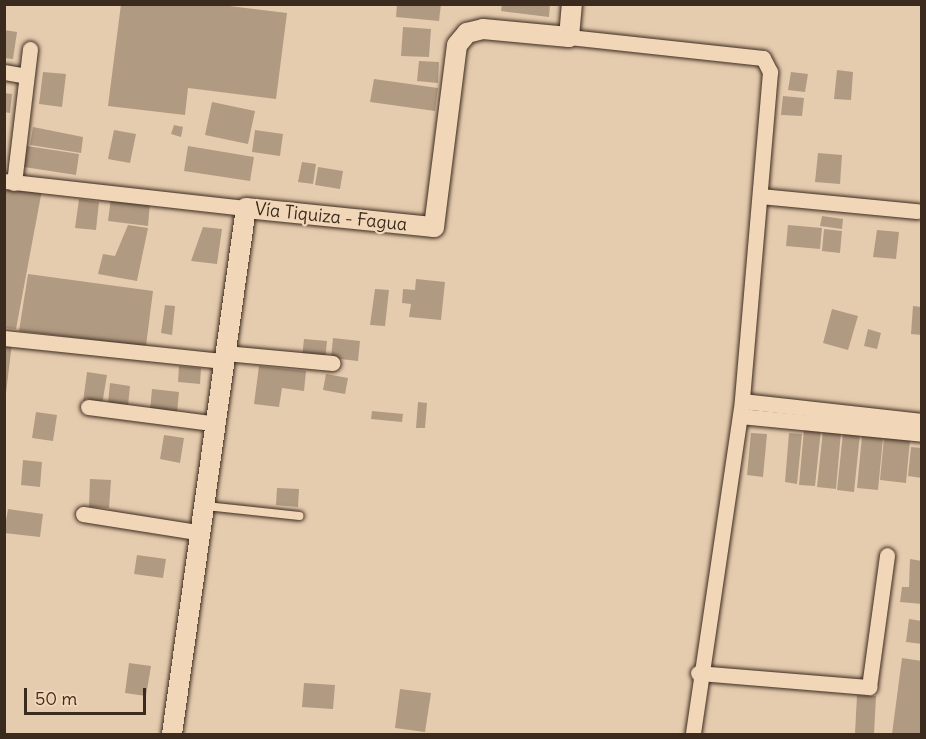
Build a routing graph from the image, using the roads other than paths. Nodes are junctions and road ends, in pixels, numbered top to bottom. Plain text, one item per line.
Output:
1 (572, 4) edge
2 (569, 37) junction
3 (30, 49) dead end
4 (4, 72) edge
5 (26, 76) junction
6 (9, 182) edge
7 (760, 196) junction
8 (246, 208) junction
9 (916, 211) dead end
10 (4, 338) edge
11 (224, 357) junction
12 (333, 363) dead end
13 (88, 407) dead end
14 (741, 408) junction
15 (921, 422) edge
16 (212, 423) junction
17 (921, 434) edge
18 (201, 506) junction
19 (83, 514) dead end
20 (299, 516) dead end
21 (197, 532) junction
22 (887, 555) dead end
23 (698, 672) junction
24 (172, 735) edge
25 (693, 735) edge

1 - 2 street
2 - 7 street
2 - 8 street, Vía Tiquiza - Fagua
3 - 5 street
4 - 5 street
5 - 6 street
6 - 8 street
7 - 9 street
7 - 14 street
8 - 11 street, Vía Tiquiza - Fagua
10 - 11 street
11 - 12 street
11 - 16 street, Vía Tiquiza - Fagua
13 - 16 street
14 - 15 street
14 - 17 street
14 - 23 street
16 - 18 street, Vía Tiquiza - Fagua
18 - 20 lane
18 - 21 street, Vía Tiquiza - Fagua
19 - 21 street
21 - 24 street, Vía Tiquiza - Fagua
22 - 23 street
23 - 25 street

